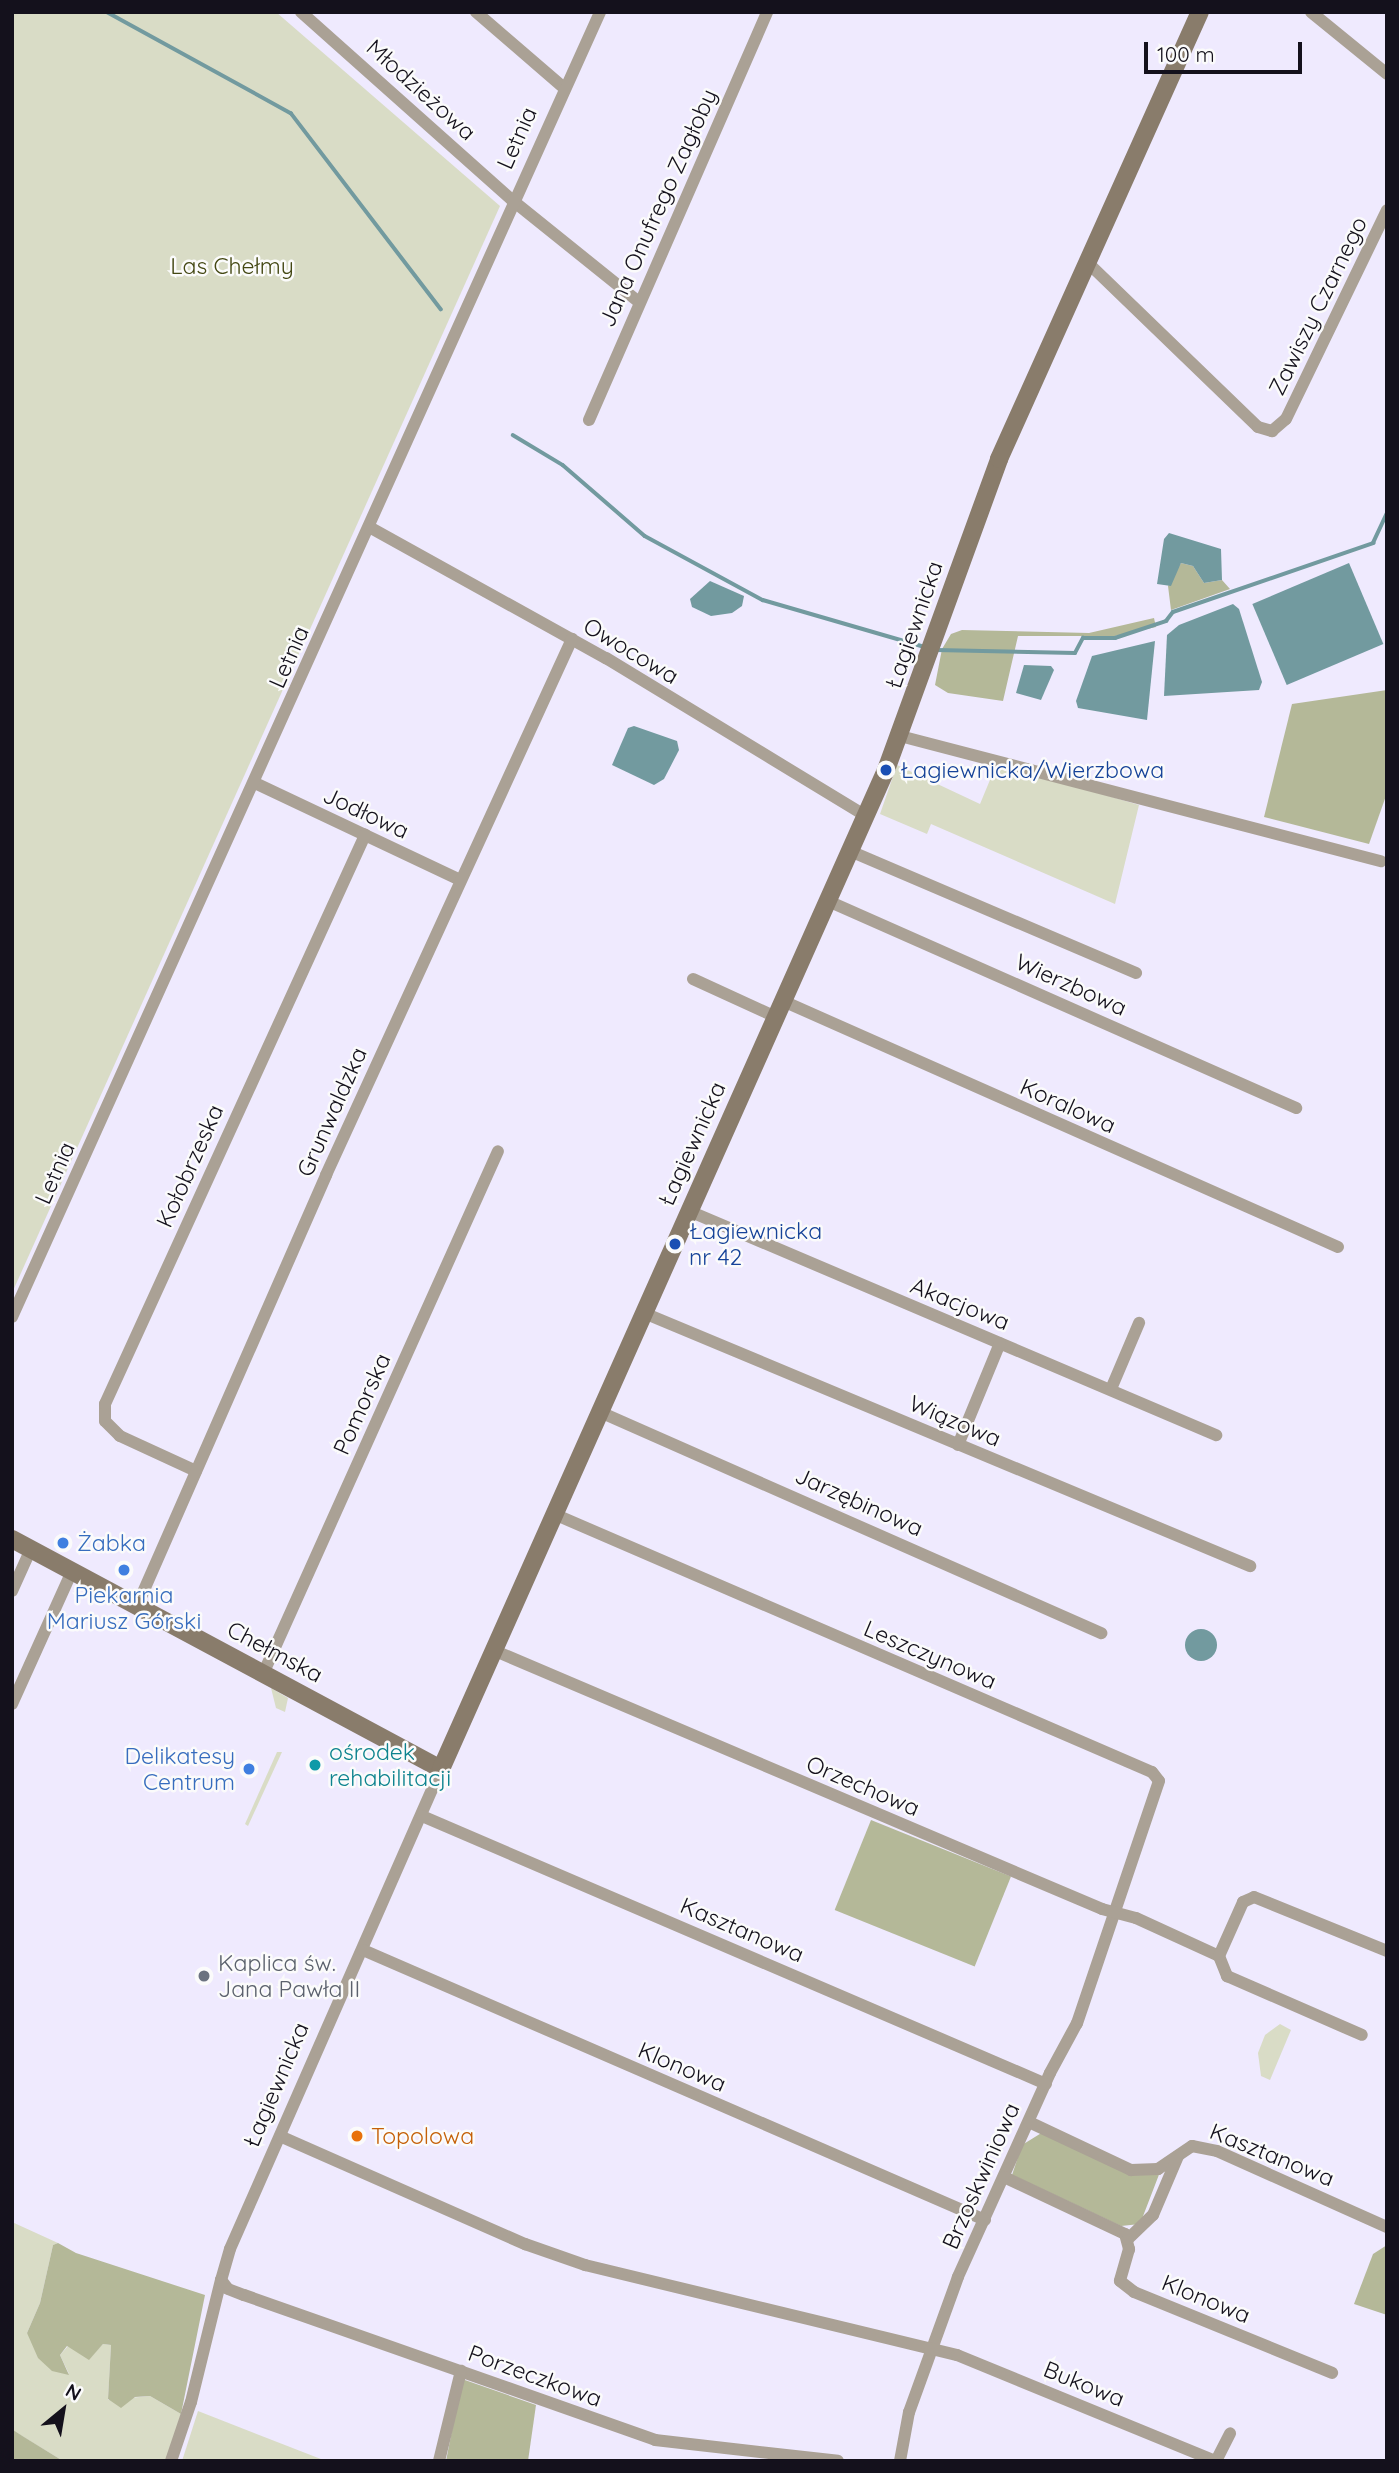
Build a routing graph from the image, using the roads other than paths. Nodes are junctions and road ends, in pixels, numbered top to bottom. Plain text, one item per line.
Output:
1 (301, 12) edge
2 (476, 12) edge
3 (600, 12) edge
4 (767, 12) edge
5 (1200, 12) edge
6 (1311, 12) edge
7 (1387, 74) edge
8 (563, 86) junction
9 (512, 200) junction
10 (1387, 210) edge
11 (1086, 261) junction
12 (639, 302) junction
13 (589, 420) dead end
14 (370, 528) junction
15 (572, 639) junction
16 (900, 736) junction
17 (255, 783) junction
18 (866, 816) junction
19 (365, 835) junction
20 (850, 851) junction
21 (1381, 861) dead end
22 (460, 880) junction
23 (828, 901) junction
24 (1136, 973) dead end
25 (693, 979) dead end
26 (779, 1009) junction
27 (1296, 1108) dead end
28 (499, 1152) dead end
29 (690, 1211) junction
30 (1338, 1247) dead end
31 (644, 1313) junction
32 (12, 1317) edge
33 (1139, 1322) dead end
34 (1000, 1343) junction
35 (1111, 1389) junction
36 (600, 1412) junction
37 (1216, 1435) dead end
38 (958, 1445) junction
39 (196, 1471) junction
40 (554, 1514) junction
41 (12, 1539) edge
42 (31, 1549) junction
43 (1251, 1566) dead end
44 (72, 1571) junction
45 (12, 1591) edge
46 (137, 1606) junction
47 (1101, 1633) dead end
48 (493, 1650) junction
49 (263, 1674) junction
50 (12, 1704) edge
51 (440, 1769) junction
52 (422, 1816) junction
53 (1113, 1912) junction
54 (363, 1950) junction
55 (1387, 1951) edge
56 (1219, 1956) junction
57 (1362, 2035) dead end
58 (1046, 2084) junction
59 (1029, 2122) junction
60 (282, 2137) junction
61 (1178, 2155) junction
62 (1004, 2177) junction
63 (985, 2220) junction
64 (1387, 2227) edge
65 (1128, 2239) junction
66 (225, 2284) junction
67 (934, 2349) junction
68 (461, 2371) junction
69 (1332, 2373) dead end
70 (1230, 2433) dead end
71 (172, 2461) edge
72 (439, 2461) edge
73 (838, 2461) edge
74 (900, 2461) edge
75 (1216, 2461) edge

1 - 9 street, Młodzieżowa
2 - 8 street
3 - 8 street, Letnia
4 - 12 street, Jana Onufrego Zagłoby
5 - 11 street, Łagiewnicka
6 - 7 street
8 - 9 street, Letnia
9 - 12 street, Młodzieżowa
9 - 14 street, Letnia
10 - 11 street, Zawiszy Czarnego
11 - 16 street, Łagiewnicka
12 - 13 street, Jana Onufrego Zagłoby
14 - 15 street, Owocowa
14 - 17 street, Letnia
15 - 18 street, Owocowa
15 - 22 street, Grunwaldzka
16 - 18 street, Łagiewnicka
16 - 21 street
17 - 19 street, Jodłowa
17 - 32 street, Letnia
18 - 20 street, Łagiewnicka
19 - 22 street, Jodłowa
19 - 39 street, Kołobrzeska
20 - 23 street, Łagiewnicka
20 - 24 street
22 - 39 street, Grunwaldzka
23 - 26 street, Łagiewnicka
23 - 27 street, Wierzbowa
25 - 26 street
26 - 29 street, Łagiewnicka
26 - 30 street, Koralowa
28 - 49 street, Pomorska
29 - 31 street, Łagiewnicka
29 - 34 street, Akacjowa
31 - 36 street, Łagiewnicka
31 - 38 street, Wiązowa
33 - 35 street
34 - 35 street, Akacjowa
34 - 38 street
35 - 37 street, Akacjowa
36 - 40 street, Łagiewnicka
36 - 47 street, Jarzębinowa
38 - 43 street, Wiązowa
39 - 46 street, Grunwaldzka
40 - 48 street, Łagiewnicka
40 - 53 street, Leszczynowa
41 - 42 street, Chełmska
42 - 44 street, Chełmska
42 - 45 street
44 - 46 street, Chełmska
44 - 50 street
46 - 49 street, Chełmska
48 - 51 street, Łagiewnicka
48 - 53 street, Orzechowa
49 - 51 street, Chełmska
51 - 52 street, Łagiewnicka
52 - 54 street, Łagiewnicka
52 - 58 street, Kasztanowa
53 - 56 street, Orzechowa
53 - 58 street, Brzoskwiniowa
54 - 60 street, Łagiewnicka
54 - 63 street, Klonowa
55 - 56 street
56 - 57 street, Orzechowa
58 - 59 street, Brzoskwiniowa
59 - 61 street, Kasztanowa
59 - 62 street, Brzoskwiniowa
60 - 66 street, Łagiewnicka
60 - 67 street
61 - 64 street, Kasztanowa
61 - 65 street
62 - 63 street, Brzoskwiniowa
62 - 65 street
63 - 67 street, Brzoskwiniowa
65 - 69 street, Klonowa
66 - 68 street, Porzeczkowa
66 - 71 street, Łagiewnicka
67 - 74 street, Brzoskwiniowa
67 - 75 street, Bukowa
68 - 72 street
68 - 73 street, Porzeczkowa
70 - 75 street

